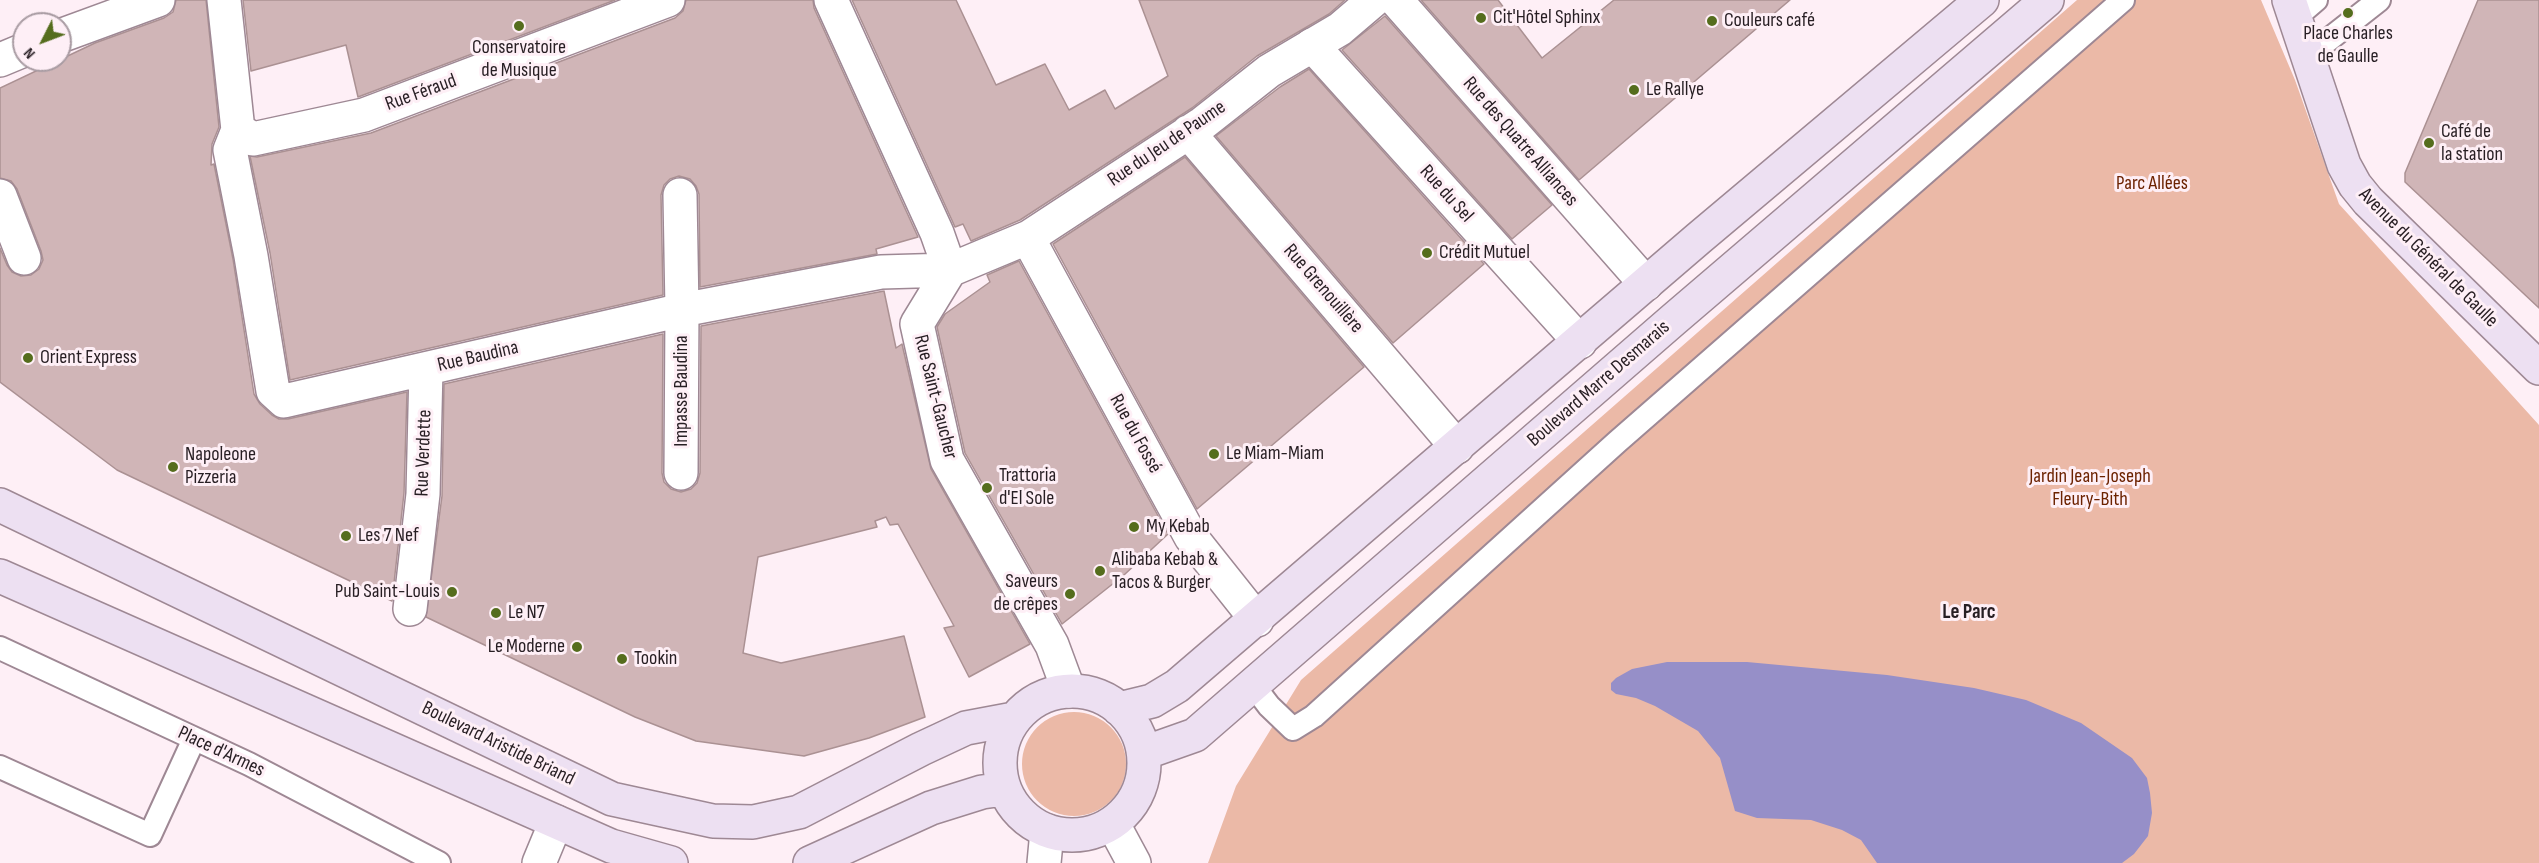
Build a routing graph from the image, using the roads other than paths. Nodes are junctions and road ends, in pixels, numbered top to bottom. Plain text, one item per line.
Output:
1 (158, 0) edge
2 (224, 0) edge
3 (668, 0) edge
4 (831, 0) edge
5 (1374, 0) edge
6 (1396, 0) edge
7 (1982, 0) edge
8 (2047, 0) edge
9 (2123, 0) edge
10 (2379, 0) edge
11 (2300, 6) edge
12 (72, 32) edge
13 (1312, 45) junction
14 (2308, 55) junction
15 (238, 130) junction
16 (1188, 132) junction
17 (680, 195) dead end
18 (0, 196) edge
19 (1029, 237) junction
20 (24, 258) dead end
21 (950, 270) junction
22 (1646, 284) junction
23 (682, 310) junction
24 (1580, 342) junction
25 (2539, 368) edge
26 (426, 369) junction
27 (1457, 447) junction
28 (681, 473) dead end
29 (0, 504) edge
30 (0, 576) edge
31 (410, 609) dead end
32 (1257, 620) junction
33 (0, 648) edge
34 (1253, 685) junction
35 (1069, 691) junction
36 (1119, 709) junction
37 (1014, 719) junction
38 (194, 739) junction
39 (1144, 753) junction
40 (0, 767) edge
41 (1004, 789) junction
42 (556, 822) junction
43 (1113, 824) junction
44 (1046, 847) edge
45 (439, 863) edge
46 (539, 863) edge
47 (671, 863) edge
48 (810, 863) edge
49 (1134, 863) edge

1 - 12 street
2 - 15 street
3 - 15 street, Rue Féraud
4 - 21 street
5 - 13 street, Rue du Jeu de Paume
6 - 22 street, Rue des Quatre Alliances
7 - 22 main road
8 - 34 main road, Boulevard Marre Desmarais
9 - 34 lane
10 - 14 lane
11 - 14 main road, Avenue du Général de Gaulle
13 - 16 street, Rue du Jeu de Paume
13 - 24 street, Rue du Sel
14 - 25 main road, Avenue du Général de Gaulle
15 - 26 street, Rue Baudina
16 - 19 street, Rue du Jeu de Paume
16 - 27 street, Rue Grenouillère
17 - 23 street, Impasse Baudina
18 - 20 street
19 - 21 street, Rue du Jeu de Paume
19 - 32 street, Rue du Fossé
21 - 23 street, Rue Baudina
21 - 35 street, Rue Saint-Gaucher
22 - 24 main road
23 - 26 street, Rue Baudina
23 - 28 street, Impasse Baudina
24 - 27 main road
26 - 31 street, Rue Verdette
27 - 32 main road
29 - 37 main road, Boulevard Aristide Briand
30 - 42 main road
32 - 36 main road
33 - 38 lane, Place d'Armes
34 - 39 main road, Boulevard Marre Desmarais
35 - 36 main road
35 - 37 main road
36 - 39 main road
37 - 41 main road
38 - 40 lane
38 - 45 lane, Place d'Armes
39 - 43 main road
41 - 44 main road
41 - 48 main road
42 - 46 street
42 - 47 main road
43 - 44 main road
43 - 49 street

